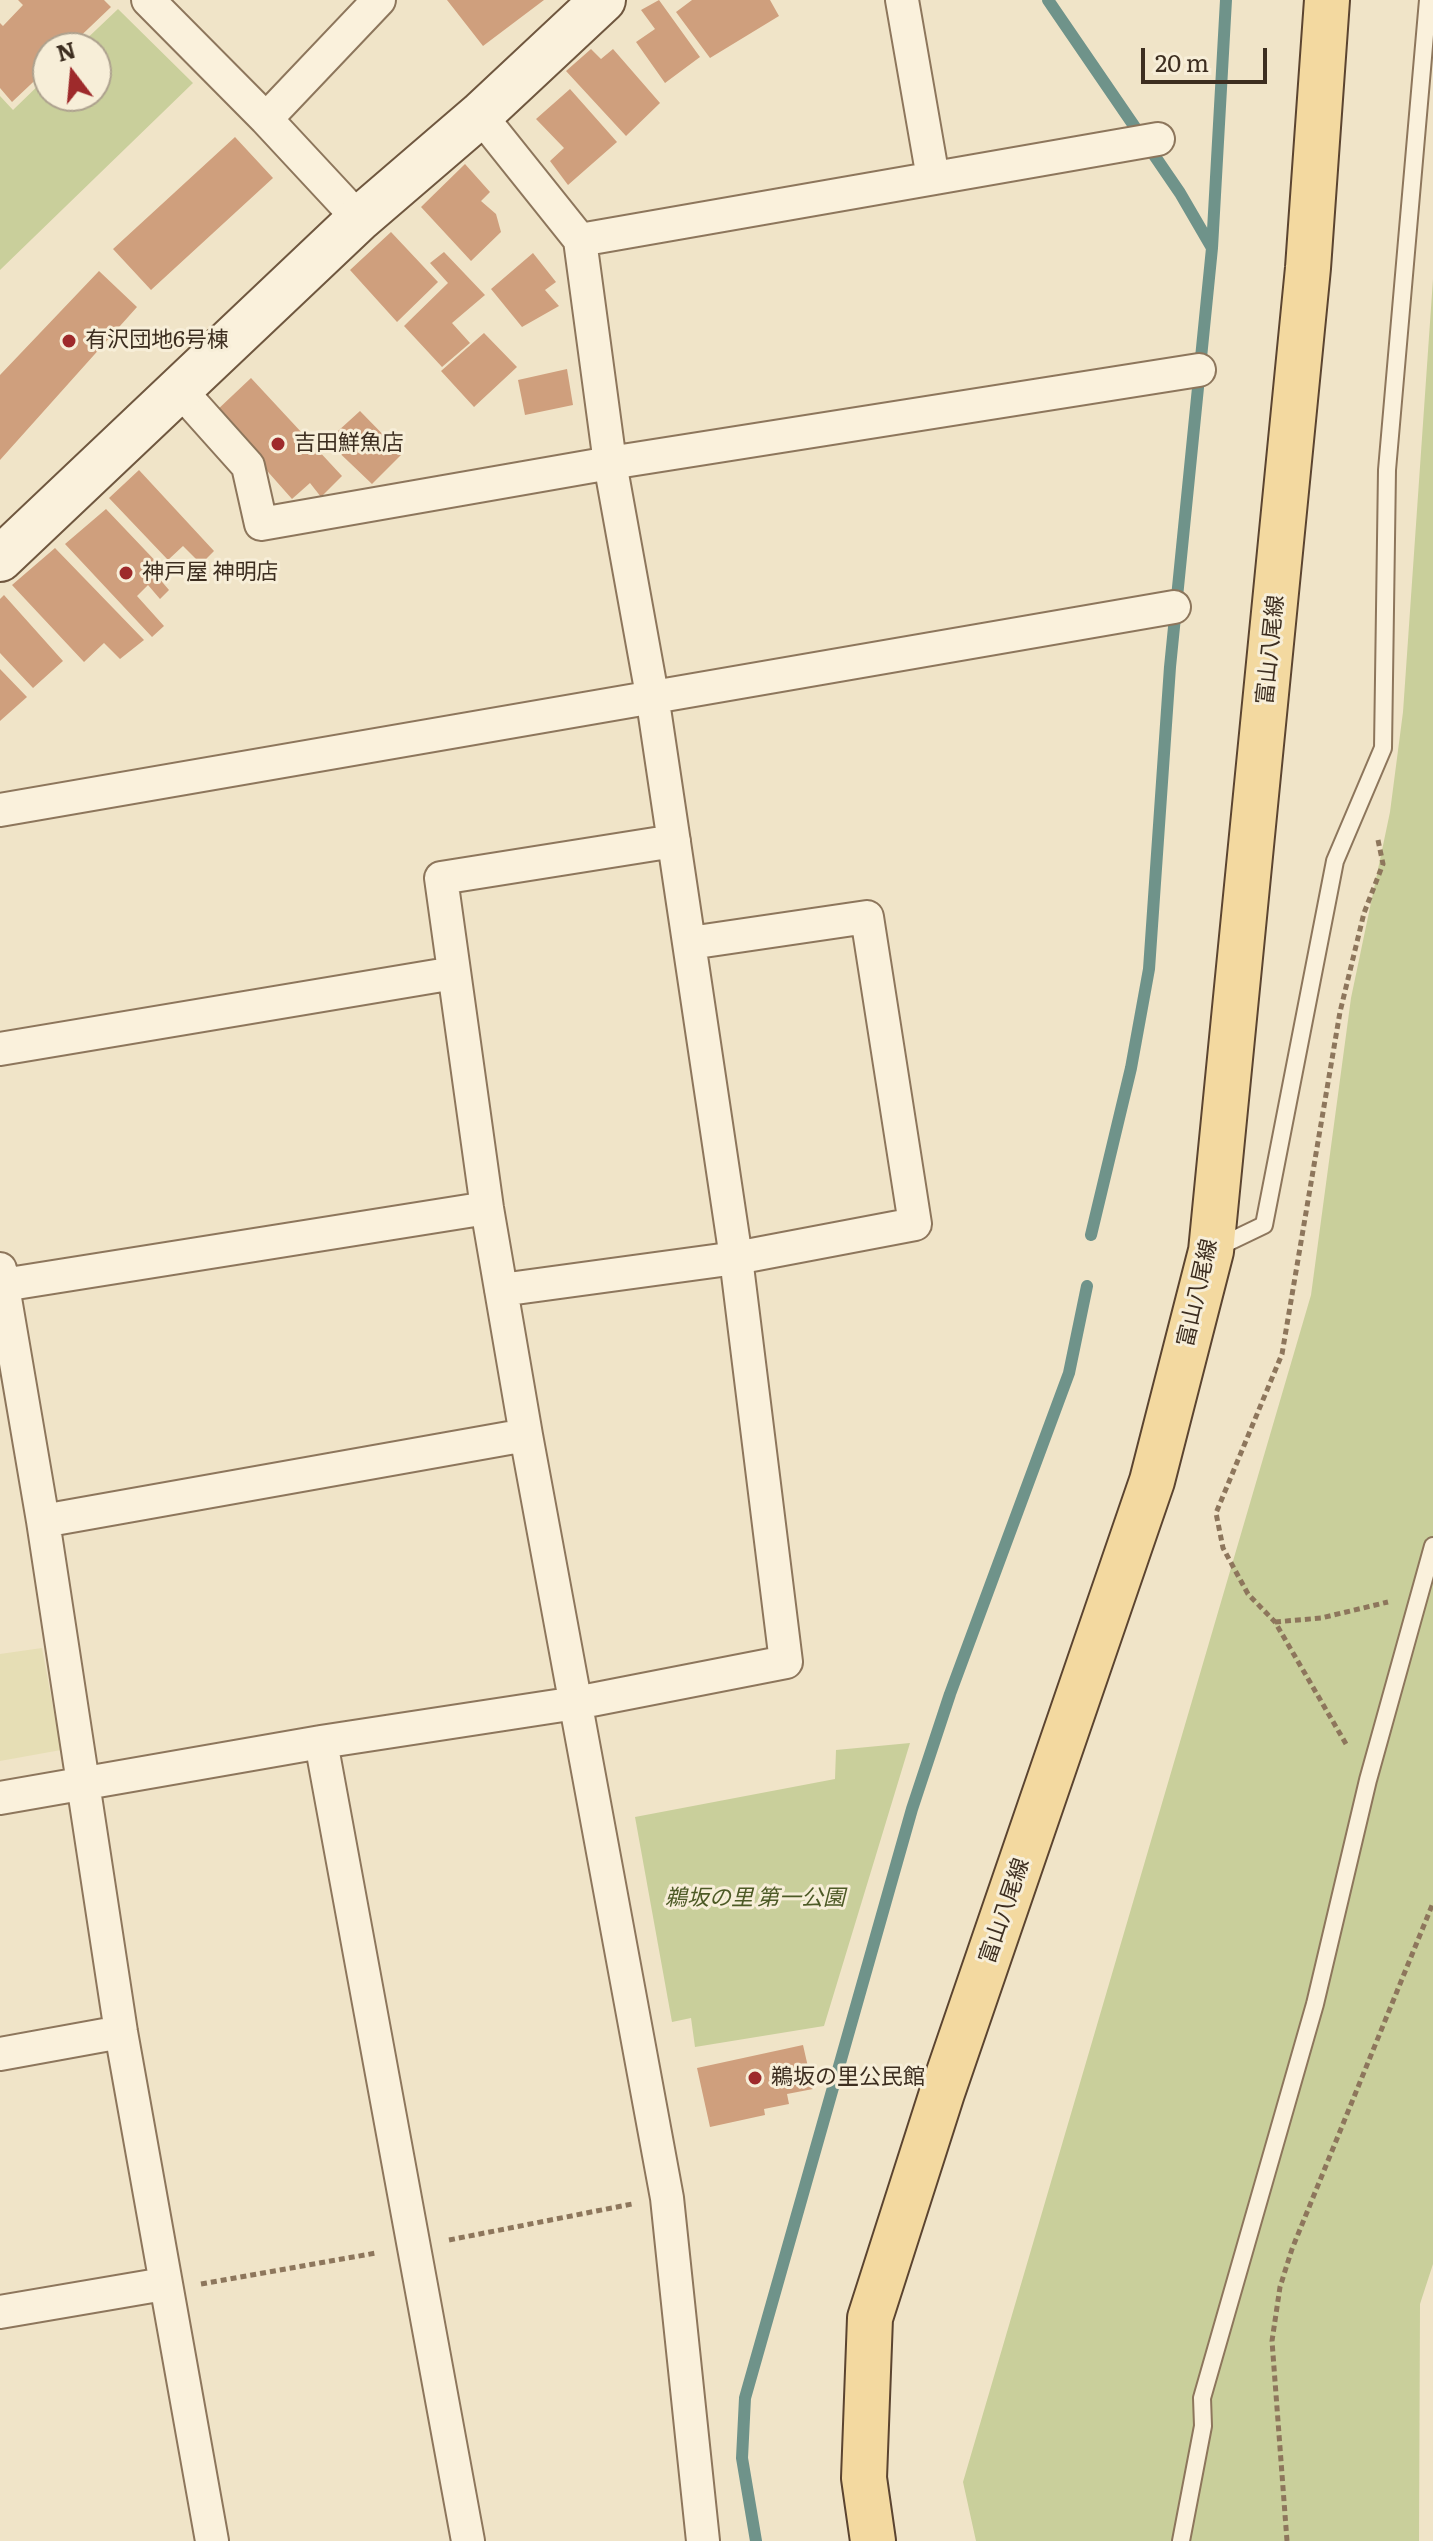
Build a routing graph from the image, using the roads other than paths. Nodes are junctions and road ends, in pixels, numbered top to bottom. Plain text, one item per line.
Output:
1 (148, 0) edge
2 (379, 0) edge
3 (603, 0) edge
4 (902, 0) edge
5 (1327, 0) edge
6 (1428, 0) edge
7 (480, 115) junction
8 (266, 119) junction
9 (1158, 139) dead end
10 (933, 178) junction
11 (359, 219) junction
12 (580, 240) junction
13 (1199, 370) dead end
14 (180, 390) junction
15 (610, 463) junction
16 (0, 559) edge
17 (1174, 607) dead end
18 (652, 695) junction
19 (0, 810) edge
20 (674, 841) junction
21 (690, 943) junction
22 (454, 973) junction
23 (0, 1049) edge
24 (487, 1208) junction
25 (1211, 1251) junction
26 (736, 1258) junction
27 (1, 1277) edge
28 (501, 1290) junction
29 (526, 1435) junction
30 (43, 1521) junction
31 (1433, 1546) edge
32 (576, 1703) junction
33 (321, 1742) junction
34 (82, 1784) junction
35 (0, 1798) edge
36 (121, 2032) junction
37 (0, 2054) edge
38 (164, 2284) junction
39 (0, 2312) edge
40 (205, 2540) edge
41 (468, 2541) edge
42 (703, 2541) edge
43 (873, 2541) edge
44 (1181, 2541) edge

1 - 8 street
2 - 8 street
3 - 7 street
4 - 10 street
5 - 25 main road, 富山八尾線
6 - 25 lane
7 - 11 street
7 - 12 street
8 - 11 street
9 - 10 street
10 - 12 street
11 - 14 street
12 - 15 street
13 - 15 street
14 - 15 street
14 - 16 street
15 - 18 street
17 - 18 street
18 - 19 street
18 - 20 street
20 - 21 street
20 - 22 street
21 - 26 street
21 - 26 street
22 - 23 street
22 - 24 street
24 - 27 street
24 - 28 street
25 - 43 main road, 富山八尾線
26 - 28 street
26 - 32 street
27 - 30 street
28 - 29 street
29 - 30 street
29 - 32 street
30 - 34 street
31 - 44 lane
32 - 33 street
32 - 42 street
33 - 34 street
33 - 41 street
34 - 35 street
34 - 36 street
36 - 37 street
36 - 38 street
38 - 39 street
38 - 40 street

